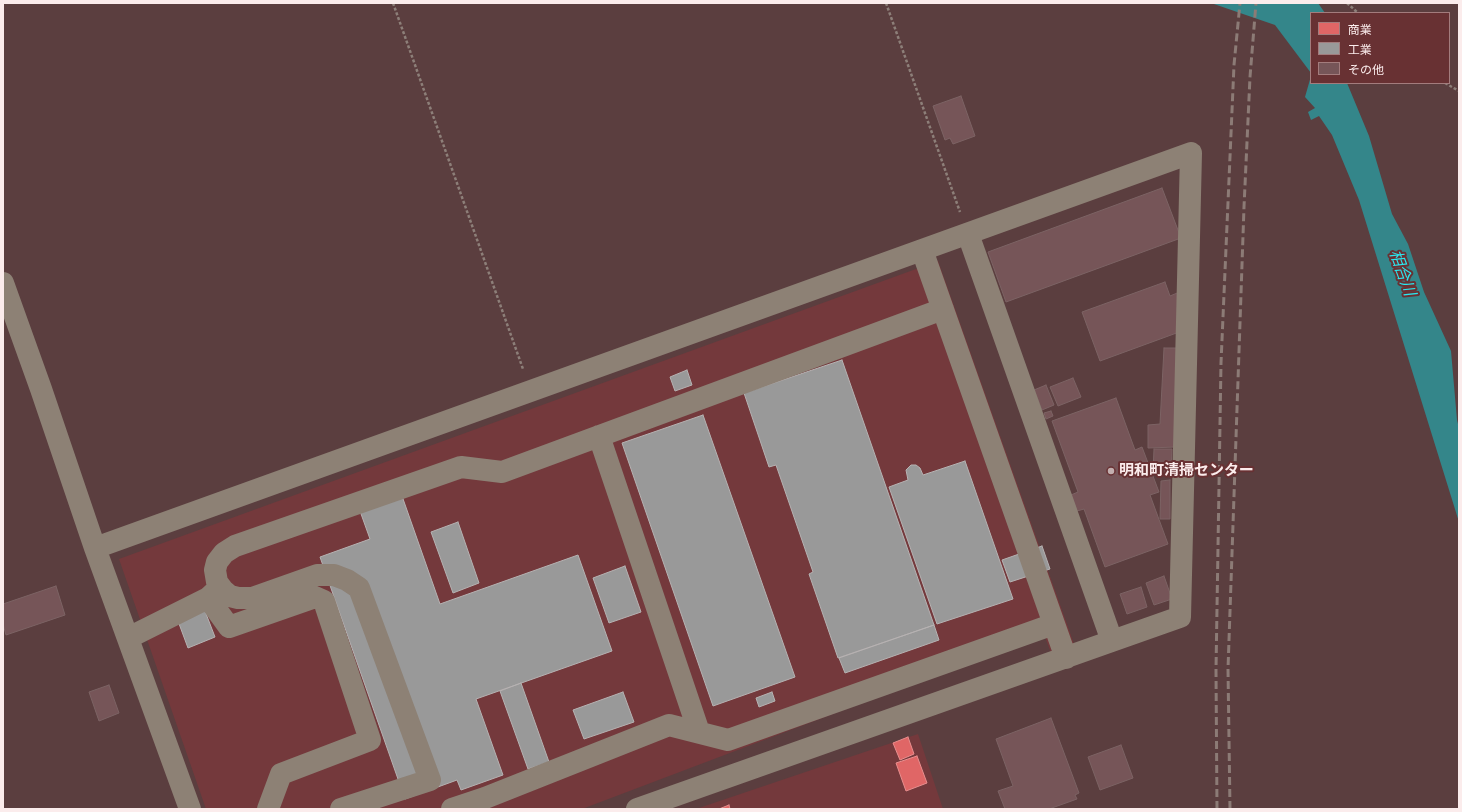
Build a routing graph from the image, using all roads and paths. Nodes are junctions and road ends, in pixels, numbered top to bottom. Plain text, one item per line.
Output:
1 (393, 3) edge
2 (886, 3) edge
3 (1347, 3) edge
4 (1357, 12) edge
5 (1446, 84) edge
6 (1459, 91) edge
7 (968, 234) junction
8 (922, 250) junction
9 (3, 283) edge
10 (943, 309) junction
11 (531, 390) junction
12 (599, 436) junction
13 (95, 548) junction
14 (214, 592) junction
15 (1054, 624) junction
16 (128, 638) junction
17 (1112, 642) junction
18 (1066, 658) junction
19 (699, 732) junction
20 (190, 809) edge
21 (268, 809) edge
22 (341, 809) edge
23 (452, 809) edge
24 (637, 809) edge

1 - 11 path
2 - 7 path
3 - 4 path
5 - 6 path
7 - 8 street
7 - 17 street
7 - 17 street
8 - 10 street
8 - 11 street
9 - 13 street
10 - 12 street
10 - 15 street
11 - 13 street
12 - 14 street
12 - 19 street
13 - 16 street
14 - 16 street
14 - 21 street
14 - 22 street
15 - 18 street
15 - 19 street
16 - 20 street
17 - 18 street
18 - 24 street
19 - 23 street

